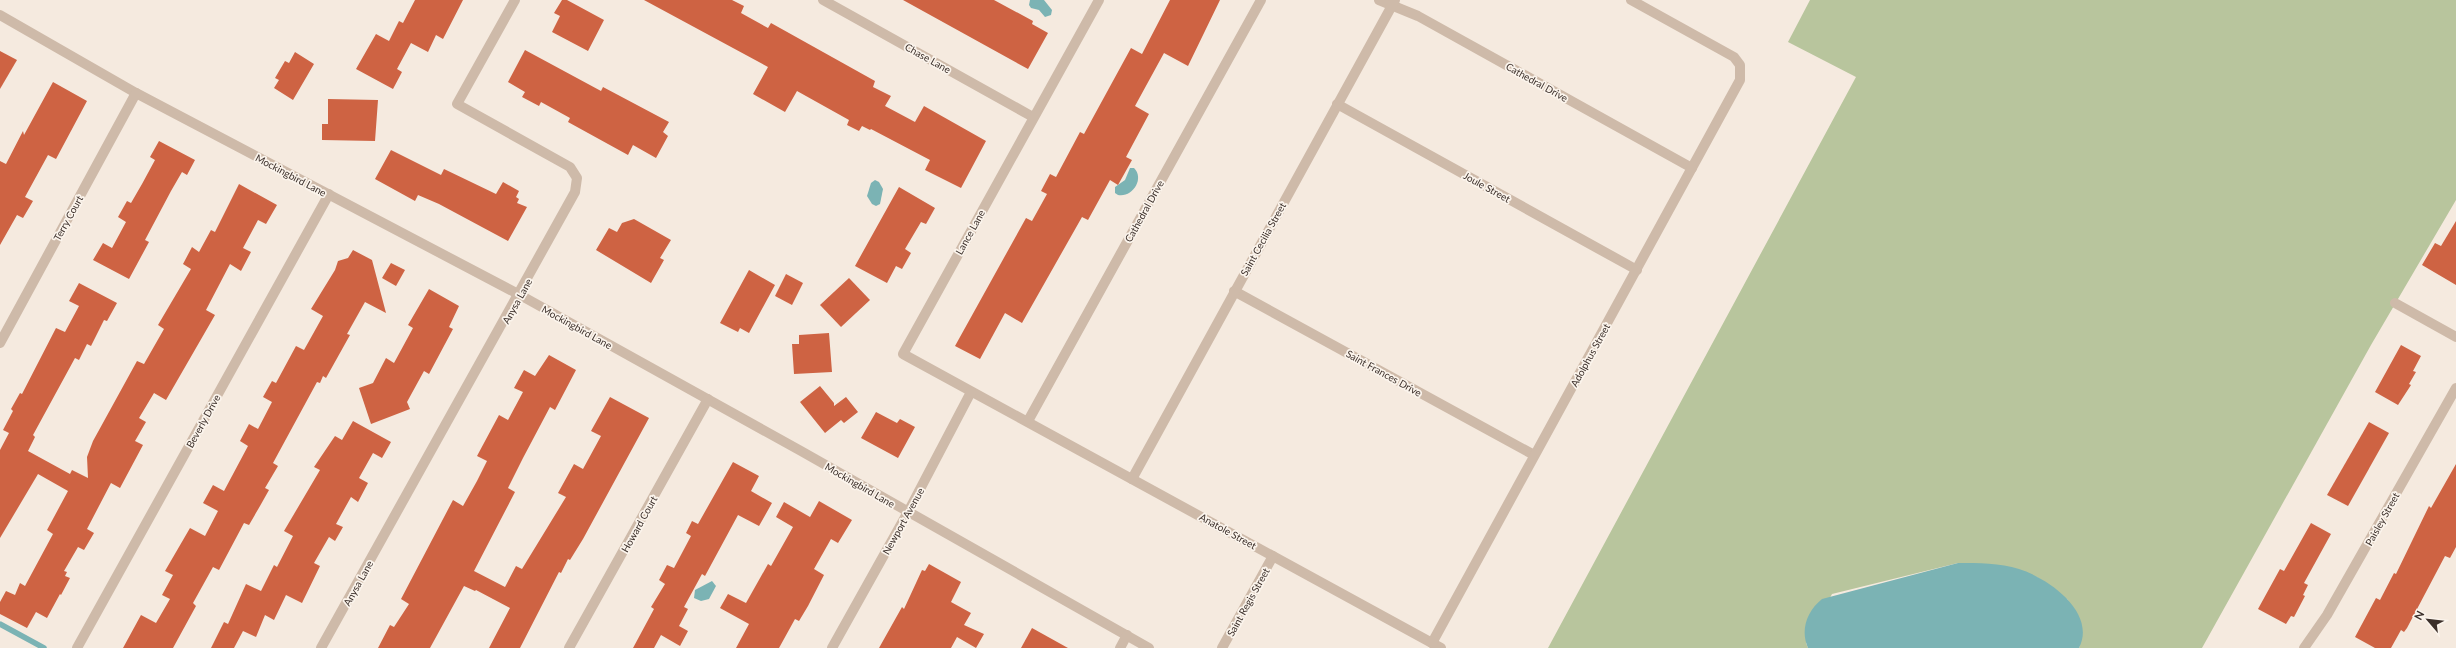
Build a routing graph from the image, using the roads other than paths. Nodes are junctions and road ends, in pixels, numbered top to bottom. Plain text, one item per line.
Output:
1 (515, 0) edge
2 (823, 0) edge
3 (1099, 0) edge
4 (1261, 0) edge
5 (1379, 0) edge
6 (1631, 0) edge
7 (1394, 3) edge
8 (0, 15) edge
9 (136, 93) junction
10 (1337, 104) junction
11 (1033, 117) junction
12 (1692, 168) junction
13 (329, 194) junction
14 (1637, 270) junction
15 (1234, 291) junction
16 (520, 296) junction
17 (2396, 303) dead end
18 (2456, 337) edge
19 (0, 343) edge
20 (2456, 388) edge
21 (971, 392) junction
22 (708, 399) junction
23 (1014, 416) joint
24 (1028, 421) junction
25 (1534, 455) junction
26 (1132, 479) junction
27 (908, 512) junction
28 (1273, 556) junction
29 (1127, 636) junction
30 (1432, 643) junction
31 (77, 648) edge
32 (321, 648) edge
33 (570, 648) edge
34 (832, 648) edge
35 (1120, 648) edge
36 (1150, 648) edge
37 (1222, 648) edge
38 (1441, 648) edge
39 (2304, 648) edge

1 - 16 street, Anysa Lane
2 - 11 street, Chase Lane
3 - 11 street, Lance Lane
4 - 24 street, Cathedral Drive
5 - 7 street, Cathedral Drive
6 - 12 street, Adolphus Street
7 - 10 street, Saint Cecilia Street
7 - 12 street, Cathedral Drive
8 - 9 street, Mockingbird Lane
9 - 13 street, Mockingbird Lane
9 - 19 street, Terry Court
10 - 14 street, Joule Street
10 - 15 street, Saint Cecilia Street
11 - 21 street, Lance Lane
12 - 14 street, Adolphus Street
13 - 16 street, Mockingbird Lane
13 - 31 street, Beverly Drive
14 - 25 street, Adolphus Street
15 - 25 street, Saint Frances Drive
15 - 26 street, Saint Cecilia Street
16 - 22 street, Mockingbird Lane
16 - 32 street, Anysa Lane
17 - 18 street
20 - 39 street, Paisley Street
21 - 23 street, Lance Lane
21 - 27 street, Newport Avenue
22 - 27 street, Mockingbird Lane
22 - 33 street, Howard Court
23 - 24 street, Anatole Street
24 - 26 street, Anatole Street
25 - 30 street, Adolphus Street
26 - 28 street, Anatole Street
27 - 29 street, Mockingbird Lane
27 - 34 street, Newport Avenue
28 - 30 street, Anatole Street
28 - 37 street, Saint Regis Street
29 - 35 street
29 - 36 street, Mockingbird Lane
30 - 38 street, Anatole Street

